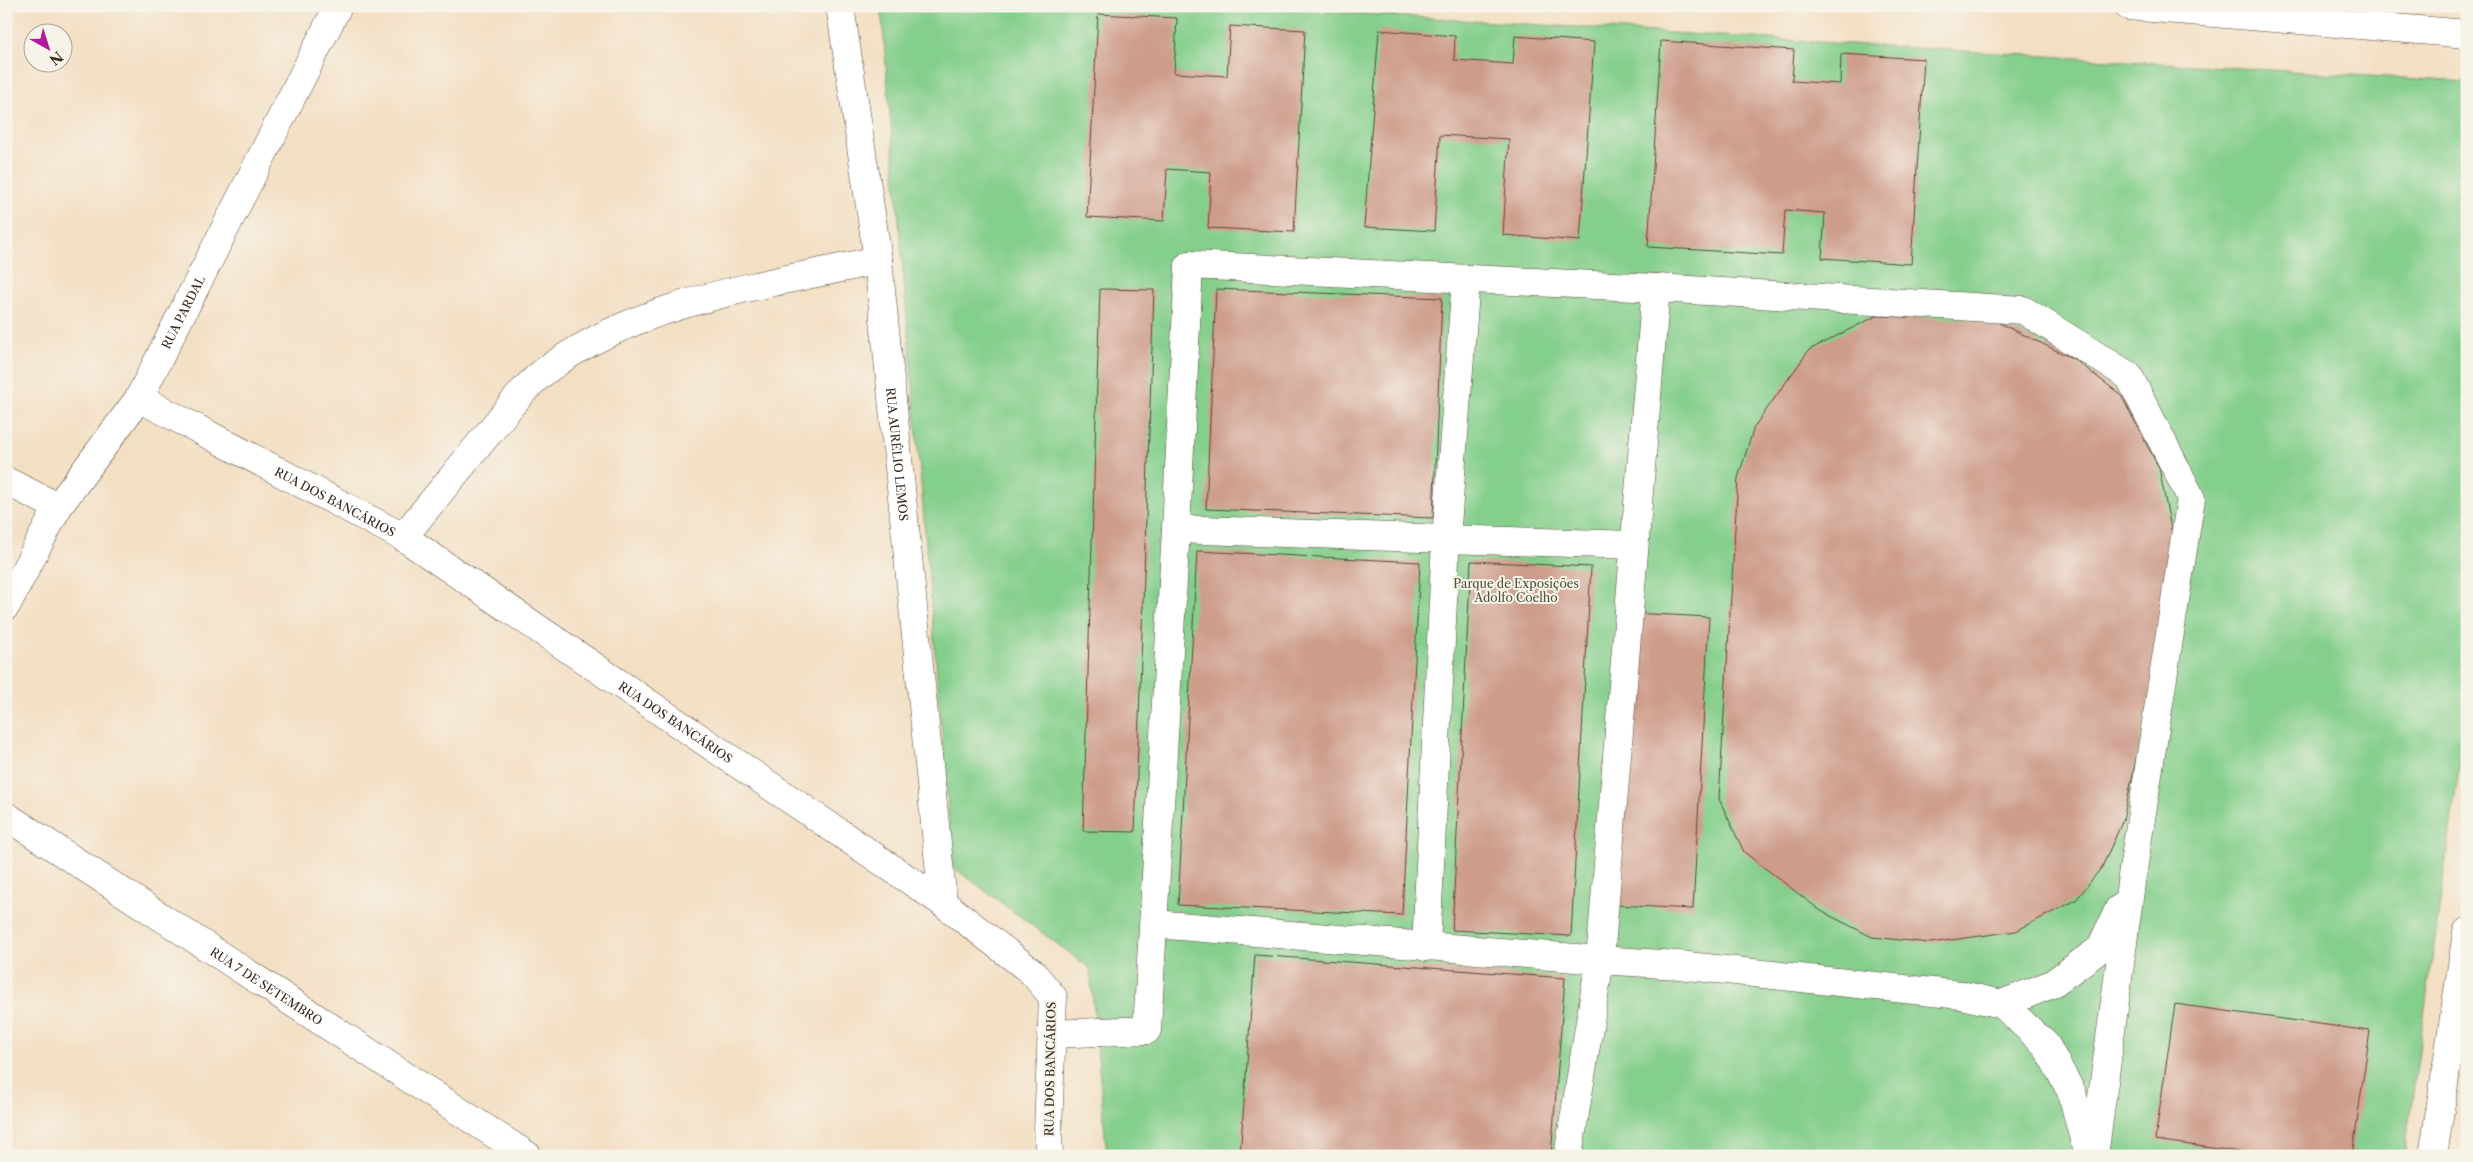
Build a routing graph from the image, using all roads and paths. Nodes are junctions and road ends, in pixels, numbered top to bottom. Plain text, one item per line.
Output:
1 (338, 6) edge
2 (840, 6) edge
3 (2128, 6) edge
4 (2211, 9) edge
5 (2467, 34) edge
6 (878, 260) junction
7 (1466, 279) junction
8 (1656, 288) junction
9 (139, 398) junction
10 (6, 481) edge
11 (58, 507) junction
12 (1176, 530) junction
13 (403, 537) junction
14 (1446, 539) junction
15 (1634, 545) junction
16 (6, 606) edge
17 (6, 816) edge
18 (2131, 883) junction
19 (943, 904) junction
20 (1154, 924) junction
21 (2467, 932) edge
22 (1426, 947) junction
23 (1600, 960) junction
24 (2002, 1004) junction
25 (1051, 1034) junction
26 (528, 1156) edge
27 (1049, 1156) edge
28 (1568, 1156) edge
29 (2088, 1156) edge
30 (2094, 1156) edge
31 (2433, 1156) edge

1 - 9 street, RUA PARDAL
2 - 6 street, RUA AURÉLIO LEMOS
3 - 4 street
4 - 5 street
6 - 13 street
6 - 19 street, RUA AURÉLIO LEMOS
7 - 8 street
7 - 12 street
7 - 14 street
8 - 15 street
8 - 18 street
9 - 11 street, RUA PARDAL
9 - 13 street, RUA DOS BANCÁRIOS
10 - 11 street
11 - 16 street, RUA PARDAL
12 - 14 street
12 - 20 street
13 - 19 street, RUA DOS BANCÁRIOS
14 - 15 street
14 - 22 street
15 - 23 street
17 - 26 street, RUA 7 DE SETEMBRO
18 - 24 street
18 - 30 street
19 - 25 street, RUA DOS BANCÁRIOS
20 - 22 street
20 - 25 street
21 - 31 street
22 - 23 street
23 - 24 street
23 - 28 street
24 - 29 street
25 - 27 street, RUA DOS BANCÁRIOS

